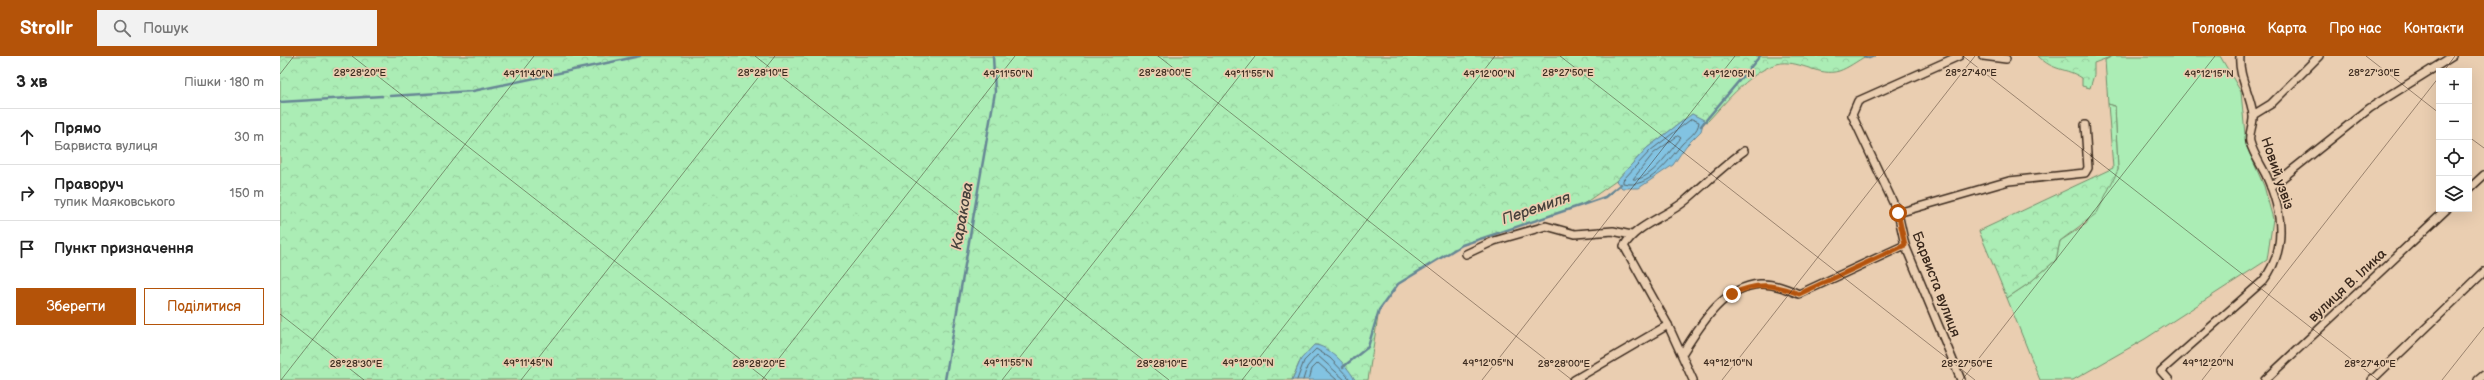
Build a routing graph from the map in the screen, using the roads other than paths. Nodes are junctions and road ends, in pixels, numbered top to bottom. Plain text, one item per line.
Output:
1 (1959, 56) edge
2 (1983, 56) edge
3 (2240, 56) edge
4 (2319, 56) edge
5 (2453, 56) edge
6 (2006, 59) dead end
7 (2253, 115) junction
8 (2086, 124) dead end
9 (1744, 151) dead end
10 (2484, 175) edge
11 (2472, 186) edge
12 (2271, 187) junction
13 (2444, 212) edge
14 (1898, 213) junction
15 (1631, 235) junction
16 (1905, 245) junction
17 (1466, 254) dead end
18 (2484, 272) edge
19 (1668, 324) junction
20 (1682, 354) junction
21 (2484, 375) edge
22 (1574, 380) edge
23 (1693, 380) edge
24 (1961, 380) edge
25 (2169, 380) edge
26 (2265, 380) edge
27 (2372, 380) edge
28 (2478, 380) edge

1 - 14 street, Барвиста вулиця
2 - 6 street
3 - 7 street, Новий узвіз
4 - 7 street
5 - 12 street
7 - 12 street, Новий узвіз
8 - 14 street
9 - 15 street
10 - 11 street
12 - 25 street, Новий узвіз
13 - 26 street, вулиця В. Ілика
14 - 16 street, Барвиста вулиця
15 - 17 street
15 - 19 street
16 - 20 street
16 - 24 street, Барвиста вулиця
18 - 27 street
19 - 20 street
19 - 22 street
20 - 23 street
21 - 28 street

